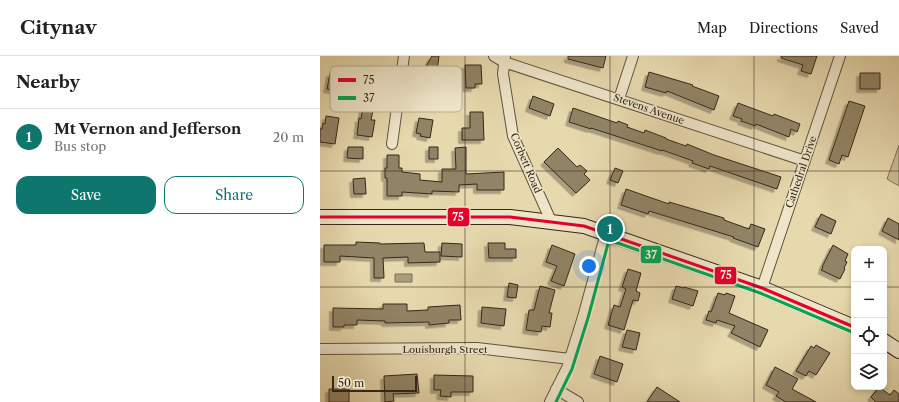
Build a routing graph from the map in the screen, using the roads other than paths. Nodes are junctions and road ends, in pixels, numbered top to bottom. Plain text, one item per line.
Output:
1 (404, 56) edge
2 (494, 56) edge
3 (633, 56) edge
4 (840, 56) edge
5 (505, 59) edge
6 (403, 66) edge
7 (619, 99) junction
8 (396, 112) edge
9 (392, 144) dead end
10 (805, 161) junction
11 (320, 217) edge
12 (551, 221) junction
13 (606, 233) junction
14 (762, 288) junction
15 (851, 325) edge
16 (887, 344) edge
17 (320, 349) edge
18 (899, 351) edge
19 (570, 359) junction
20 (556, 389) junction
21 (550, 402) edge
22 (578, 402) edge

1 - 6 street
2 - 5 street, Stevens Avenue
3 - 7 street
4 - 10 street, Cathedral Drive
5 - 7 street, Stevens Avenue
5 - 12 street, Corbett Road
7 - 10 street, Stevens Avenue
8 - 9 street
10 - 14 street, Cathedral Drive
11 - 12 main road
12 - 13 main road
13 - 14 main road
13 - 19 street
14 - 15 main road
16 - 18 main road
17 - 19 street, Louisburgh Street
19 - 20 street
20 - 21 street
20 - 22 street

